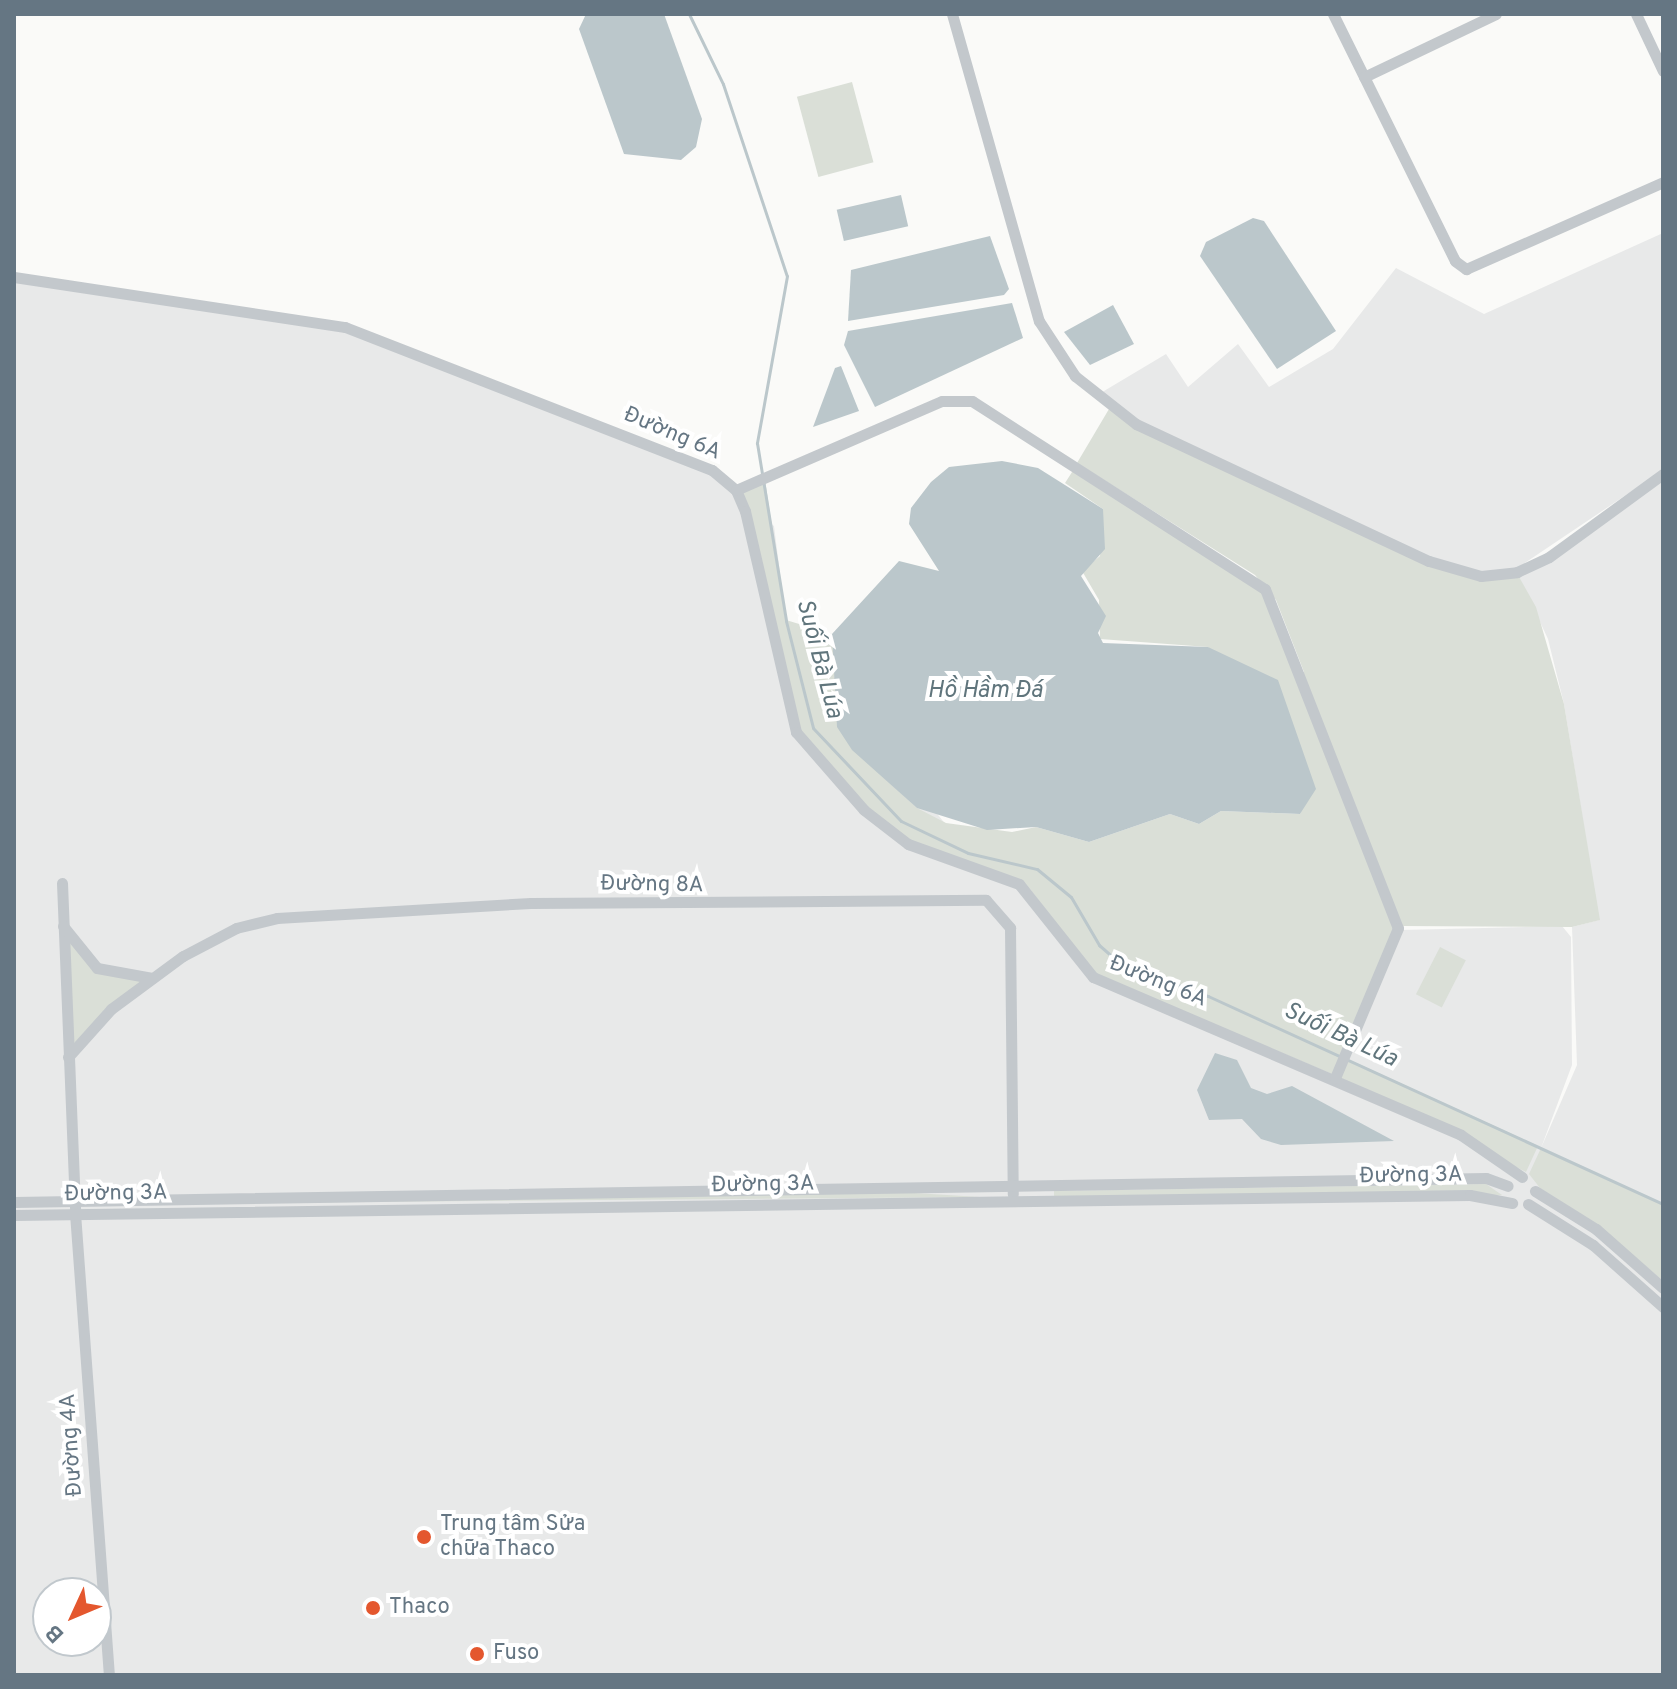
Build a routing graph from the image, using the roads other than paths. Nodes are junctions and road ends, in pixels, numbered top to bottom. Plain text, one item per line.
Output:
1 (952, 14) edge
2 (1333, 14) edge
3 (1496, 14) edge
4 (1636, 14) edge
5 (1663, 71) edge
6 (1364, 77) junction
7 (1663, 182) edge
8 (14, 277) edge
9 (1663, 474) edge
10 (736, 490) junction
11 (62, 883) dead end
12 (62, 924) junction
13 (152, 978) junction
14 (68, 1057) junction
15 (1336, 1074) junction
16 (1487, 1155) junction
17 (1522, 1177) junction
18 (1482, 1179) junction
19 (1508, 1186) junction
20 (1013, 1187) junction
21 (1535, 1191) junction
22 (14, 1202) edge
23 (1013, 1202) junction
24 (1512, 1203) junction
25 (1528, 1204) junction
26 (75, 1207) junction
27 (14, 1215) edge
28 (1663, 1288) edge
29 (1663, 1307) edge
30 (109, 1675) edge

1 - 9 street
2 - 6 street
3 - 6 street
4 - 5 street
6 - 7 street
8 - 10 street, Đường 6A
10 - 15 street, Đường 6A
10 - 15 street
11 - 12 street, Đường 4A
12 - 13 street
12 - 14 street, Đường 4A
13 - 14 street, Đường 8A
13 - 20 street, Đường 8A
14 - 26 street, Đường 4A
15 - 16 street, Đường 6A
16 - 17 street, Đường 6A
16 - 18 street
17 - 19 street
17 - 21 street
18 - 19 street, Đường 3A
18 - 20 street, Đường 3A
19 - 24 street
20 - 23 street, Đường 8A
20 - 26 street, Đường 3A
21 - 25 street
21 - 28 street
22 - 26 street, Đường 3A
23 - 24 street, Đường 3A
23 - 26 street, Đường 3A
24 - 25 street
25 - 29 street
26 - 27 street, Đường 3A
26 - 30 street, Đường 4A

